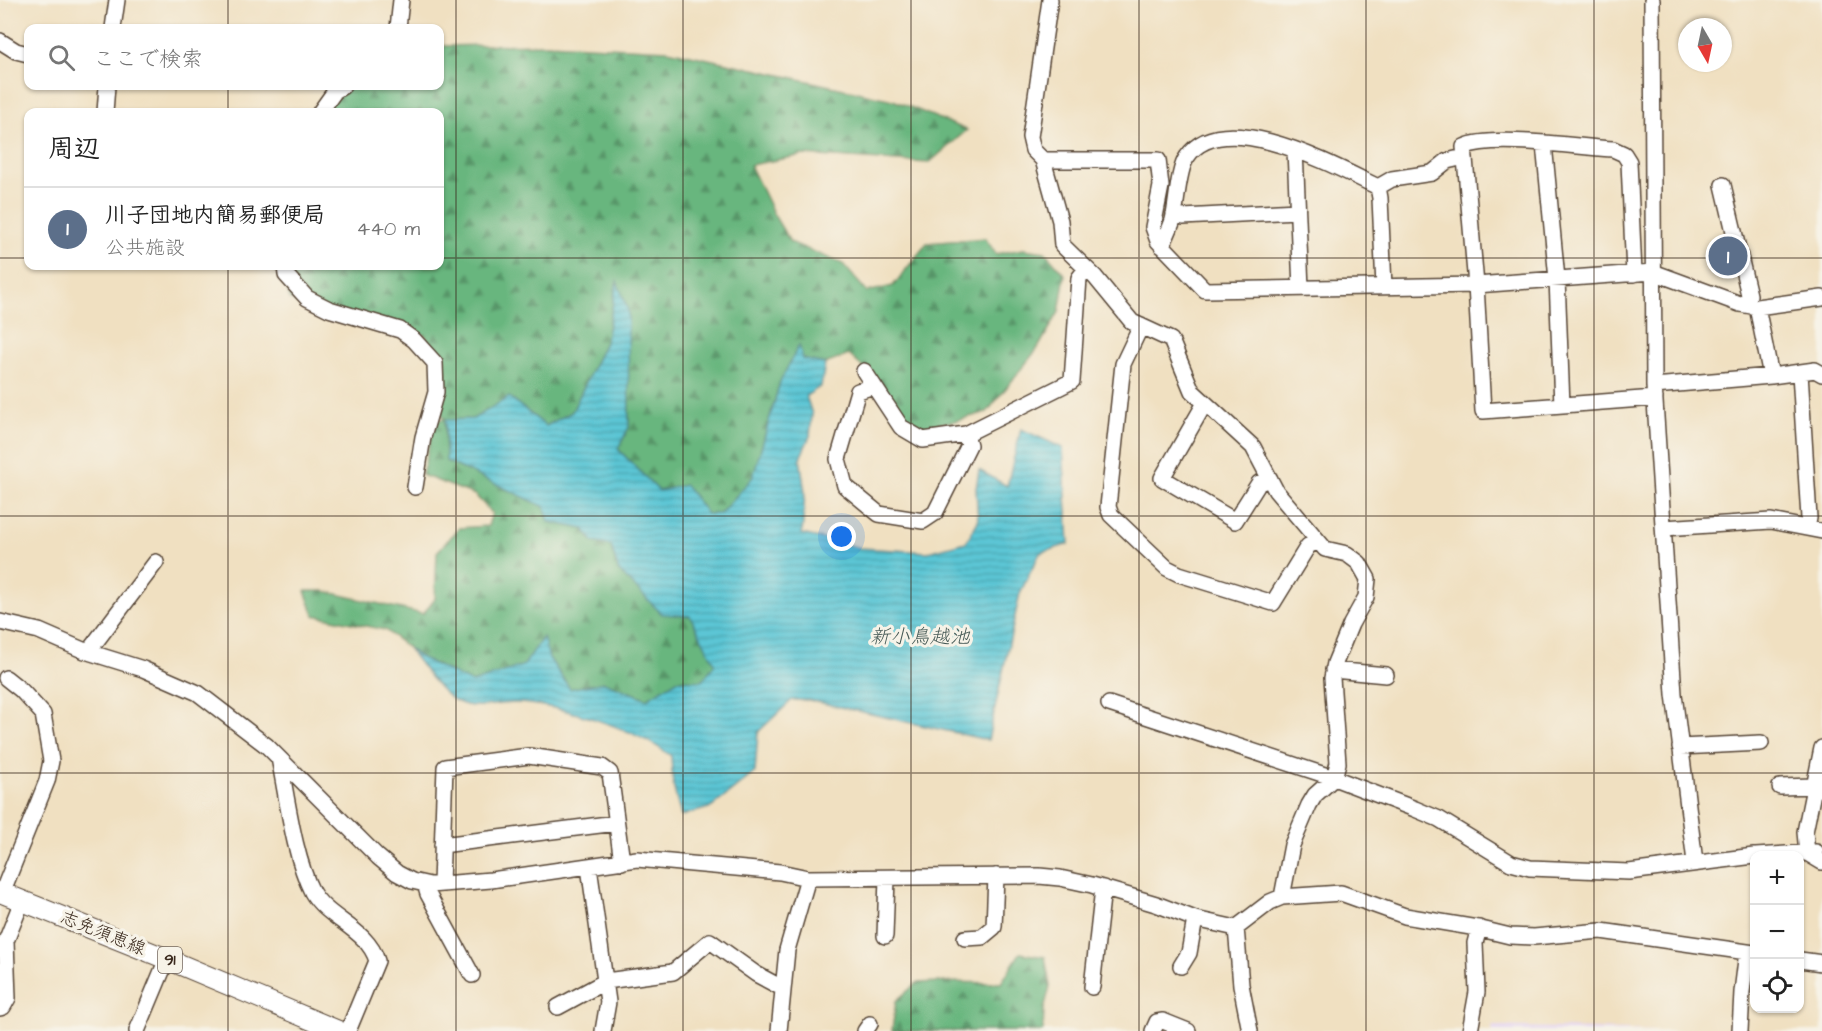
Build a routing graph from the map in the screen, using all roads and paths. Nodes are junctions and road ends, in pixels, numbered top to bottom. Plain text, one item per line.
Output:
1 (117, 0) edge
2 (401, 0) edge
3 (1050, 0) edge
4 (1652, 0) edge
5 (114, 24) edge
6 (398, 24) edge
7 (0, 41) edge
8 (24, 53) edge
9 (107, 90) edge
10 (336, 90) edge
11 (105, 108) edge
12 (323, 108) edge
13 (1544, 144) junction
14 (1296, 150) junction
15 (1464, 158) junction
16 (1043, 160) junction
17 (1723, 185) dead end
18 (1378, 187) junction
19 (1297, 211) junction
20 (1174, 214) junction
21 (1162, 246) junction
22 (1086, 269) junction
23 (285, 270) edge
24 (1653, 272) junction
25 (1634, 274) junction
26 (1557, 279) junction
27 (1476, 285) junction
28 (1384, 286) junction
29 (1301, 288) junction
30 (1822, 298) edge
31 (1752, 306) junction
32 (1141, 326) junction
33 (864, 371) dead end
34 (1800, 373) junction
35 (1822, 374) edge
36 (1772, 376) junction
37 (874, 386) junction
38 (1655, 392) junction
39 (1205, 403) junction
40 (1562, 405) junction
41 (966, 434) junction
42 (1270, 479) junction
43 (415, 486) dead end
44 (1807, 527) junction
45 (1664, 528) junction
46 (1822, 531) edge
47 (1318, 541) junction
48 (156, 562) dead end
49 (0, 622) edge
50 (88, 652) junction
51 (1333, 670) junction
52 (1386, 675) dead end
53 (6, 678) dead end
54 (1109, 704) dead end
55 (1761, 743) dead end
56 (1680, 747) junction
57 (1822, 748) edge
58 (279, 758) junction
59 (1334, 778) junction
60 (1814, 786) junction
61 (1780, 787) dead end
62 (1816, 803) edge
63 (616, 823) junction
64 (442, 845) junction
65 (1814, 852) edge
66 (1750, 856) edge
67 (622, 862) junction
68 (1695, 862) junction
69 (1822, 862) edge
70 (589, 867) junction
71 (996, 876) junction
72 (808, 878) junction
73 (887, 878) junction
74 (424, 884) junction
75 (441, 884) junction
76 (1103, 888) junction
77 (1, 893) edge
78 (1282, 897) junction
79 (22, 901) junction
80 (1195, 919) junction
81 (1236, 928) junction
82 (1479, 928) junction
83 (885, 936) dead end
84 (965, 938) dead end
85 (1750, 953) edge
86 (1750, 957) edge
87 (167, 959) junction
88 (1804, 961) edge
89 (1822, 963) edge
90 (1181, 966) dead end
91 (472, 975) dead end
92 (606, 981) junction
93 (1092, 987) dead end
94 (782, 988) junction
95 (558, 1007) dead end
96 (0, 1008) edge
97 (136, 1031) edge
98 (338, 1031) edge
99 (348, 1031) edge
100 (603, 1031) edge
101 (779, 1031) edge
102 (1153, 1031) edge
103 (1188, 1031) edge
104 (1250, 1031) edge
105 (1470, 1031) edge
106 (1740, 1031) edge

1 - 5 street
2 - 6 street
3 - 16 street
4 - 24 street
7 - 8 street
9 - 11 street
10 - 12 street
13 - 15 street
13 - 25 street
13 - 26 street
14 - 18 street
14 - 19 street
14 - 20 street
15 - 18 street
15 - 27 street
16 - 21 street
16 - 22 street
17 - 31 street
18 - 28 street
19 - 20 street
19 - 29 street
20 - 21 street
21 - 29 street
22 - 32 street
22 - 41 street
23 - 43 street
24 - 25 street
24 - 31 street
24 - 38 street
25 - 26 street
26 - 27 street
26 - 40 street
27 - 28 street
27 - 40 street
28 - 29 street
30 - 31 street
31 - 36 street
32 - 39 street
32 - 47 street
33 - 37 street
34 - 35 street
34 - 36 street
34 - 44 street
36 - 38 street
37 - 41 street
37 - 41 street
38 - 40 street
38 - 45 street
39 - 42 street
39 - 42 street
42 - 47 street
44 - 45 street
44 - 46 street
45 - 56 street
47 - 51 street
48 - 50 street
49 - 50 street
50 - 58 street
51 - 52 street
51 - 59 street
53 - 77 street
54 - 59 street
55 - 56 street
56 - 68 street
57 - 60 street
58 - 74 street
58 - 99 street
59 - 68 street
59 - 78 street
60 - 61 street
60 - 62 street
62 - 65 street
63 - 64 street
63 - 64 street
63 - 67 street
64 - 75 street
65 - 69 street
66 - 68 street
67 - 70 street
67 - 72 street
70 - 75 street
70 - 92 street
71 - 73 street
71 - 76 street
71 - 84 street
72 - 73 street
72 - 94 street
73 - 83 street
74 - 75 street
74 - 91 street
76 - 80 street
76 - 93 street
77 - 79 main road, 志免須恵線 / 91
78 - 81 street
78 - 82 street
79 - 87 main road, 志免須恵線 / 91
79 - 96 street
80 - 81 street
80 - 90 street
81 - 104 street
82 - 85 street
82 - 105 street
86 - 106 street
87 - 97 street
87 - 98 main road, 志免須恵線 / 91
88 - 89 street
92 - 94 street
92 - 95 street
92 - 100 street
94 - 101 street
102 - 103 street

